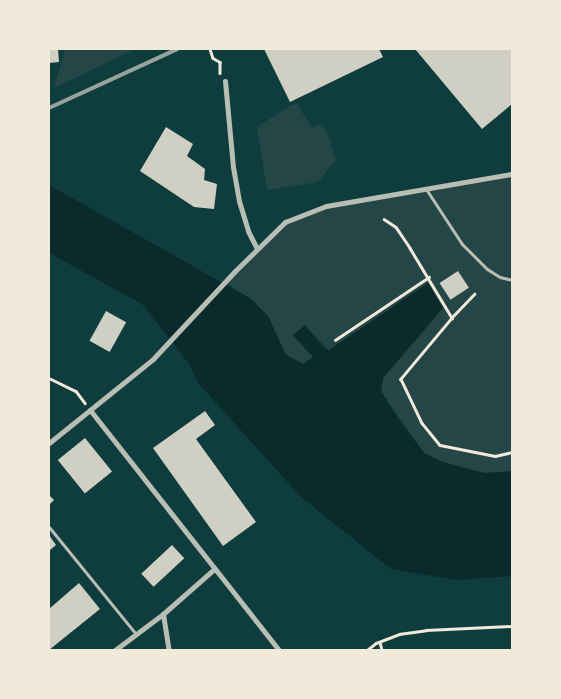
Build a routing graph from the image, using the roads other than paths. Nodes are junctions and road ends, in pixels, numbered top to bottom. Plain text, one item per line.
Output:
1 (225, 80) dead end
2 (512, 174) edge
3 (426, 188) junction
4 (257, 249) junction
5 (512, 280) edge
6 (90, 410) junction
7 (49, 443) edge
8 (49, 527) edge
9 (214, 569) junction
10 (163, 614) junction
11 (136, 634) junction
12 (116, 650) edge
13 (169, 650) edge
14 (280, 650) edge

1 - 4 street
2 - 3 street
3 - 4 street
3 - 5 lane
4 - 6 street
6 - 7 street
6 - 9 street
8 - 11 lane
9 - 10 street
9 - 14 street
10 - 11 street
10 - 13 street
11 - 12 street

